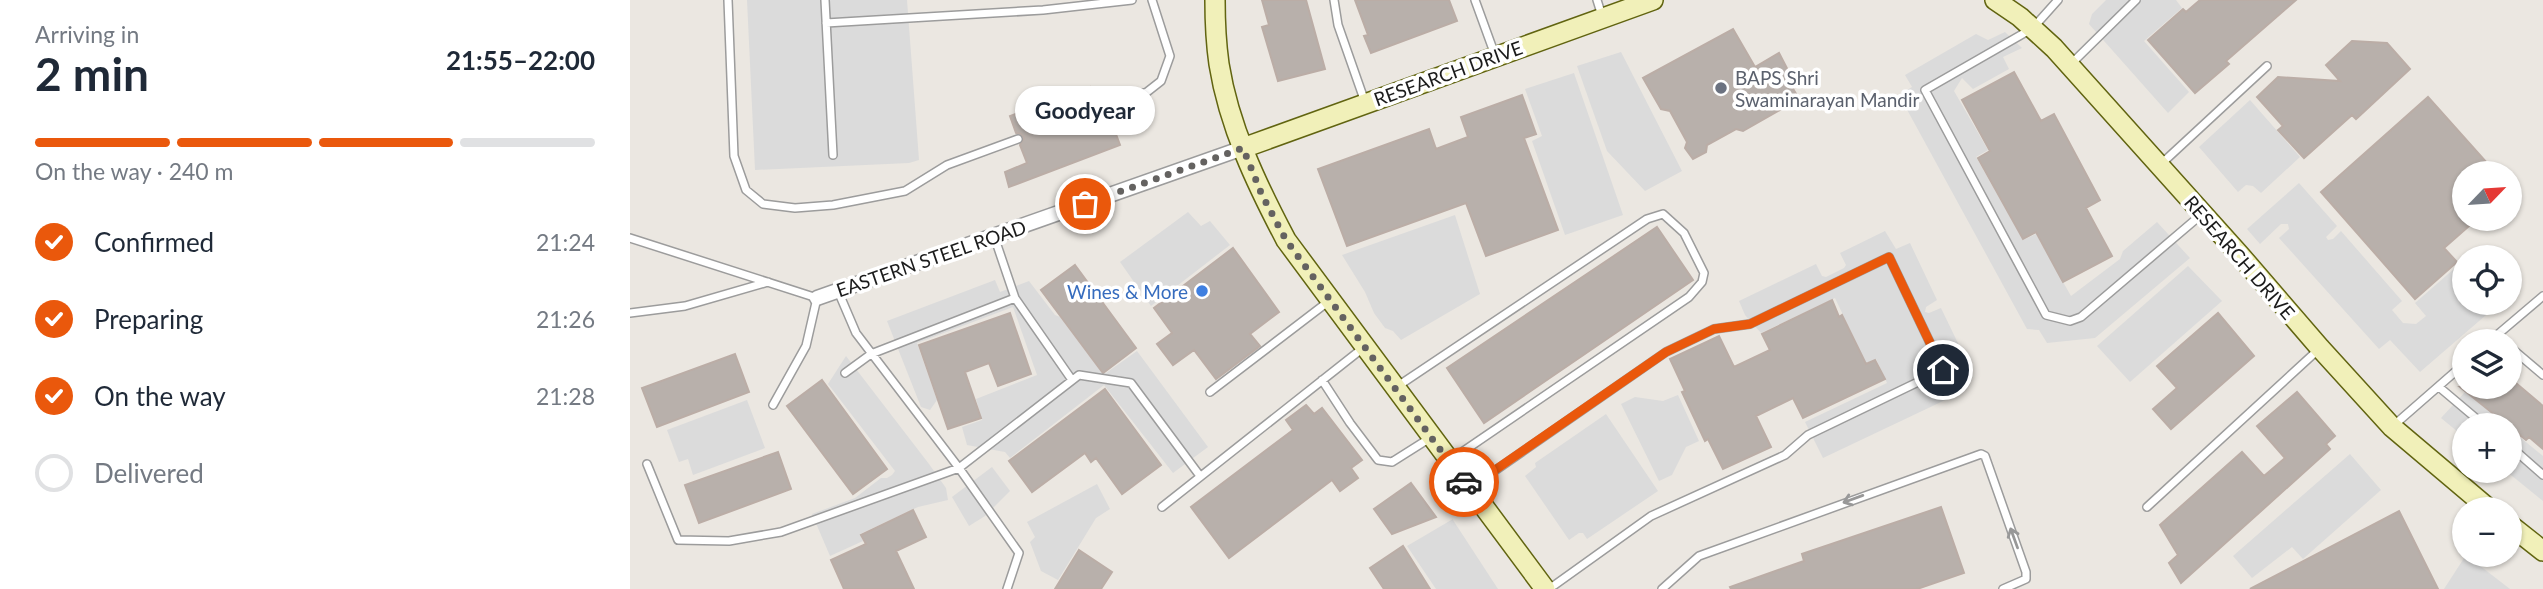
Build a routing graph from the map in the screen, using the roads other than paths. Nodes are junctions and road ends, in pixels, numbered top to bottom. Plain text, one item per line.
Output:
1 (728, 0) edge
2 (825, 0) edge
3 (1132, 0) edge
4 (1152, 0) edge
5 (1215, 0) edge
6 (1334, 0) edge
7 (1475, 0) edge
8 (1653, 0) edge
9 (1995, 0) edge
10 (2058, 0) edge
11 (2136, 0) edge
12 (1600, 9) edge
13 (827, 23) junction
14 (2033, 28) junction
15 (1495, 56) junction
16 (2069, 65) junction
17 (2267, 66) dead end
18 (1365, 103) junction
19 (1099, 110) dead end
20 (1018, 139) dead end
21 (1243, 148) junction
22 (833, 155) dead end
23 (2160, 165) junction
24 (2203, 213) junction
25 (993, 236) junction
26 (630, 238) edge
27 (768, 282) junction
28 (838, 290) junction
29 (2543, 296) edge
30 (817, 298) junction
31 (1016, 298) junction
32 (1329, 300) junction
33 (630, 313) edge
34 (2508, 329) edge
35 (1364, 347) junction
36 (2320, 348) junction
37 (872, 354) junction
38 (2522, 357) edge
39 (845, 373) dead end
40 (2452, 375) edge
41 (2543, 375) edge
42 (1072, 380) junction
43 (1322, 380) junction
44 (2439, 387) junction
45 (1395, 388) junction
46 (1210, 392) dead end
47 (773, 405) dead end
48 (2470, 413) edge
49 (2392, 427) junction
50 (1432, 437) junction
51 (2522, 457) edge
52 (1449, 461) junction
53 (647, 464) dead end
54 (959, 468) junction
55 (2543, 475) edge
56 (1200, 476) junction
57 (1469, 488) junction
58 (2475, 497) edge
59 (1161, 507) dead end
60 (2147, 507) dead end
61 (2522, 534) edge
62 (2543, 551) edge
63 (1007, 589) edge
64 (1547, 589) edge
65 (1662, 589) edge
66 (2003, 589) edge

1 - 20 lane
2 - 13 lane
3 - 13 lane
4 - 19 lane
5 - 21 street
6 - 18 lane
7 - 15 lane
8 - 12 street, RESEARCH DRIVE
9 - 14 street, RESEARCH DRIVE
10 - 14 lane
11 - 16 lane
12 - 15 street, RESEARCH DRIVE
13 - 22 lane
14 - 16 street, RESEARCH DRIVE
14 - 24 lane
15 - 18 street, RESEARCH DRIVE
16 - 23 street, RESEARCH DRIVE
17 - 23 lane
18 - 21 street, RESEARCH DRIVE
21 - 25 street, EASTERN STEEL ROAD
21 - 32 street
23 - 24 street, RESEARCH DRIVE
24 - 36 street, RESEARCH DRIVE
25 - 28 street, EASTERN STEEL ROAD
25 - 31 lane
26 - 27 lane
27 - 30 lane
27 - 33 lane
28 - 30 street, EASTERN STEEL ROAD
28 - 37 lane
29 - 34 lane
30 - 47 lane
31 - 37 lane
31 - 42 lane
32 - 35 street
32 - 46 lane
35 - 43 lane
35 - 45 street
36 - 49 street, RESEARCH DRIVE
36 - 60 lane
37 - 39 lane
37 - 54 lane
38 - 41 lane
40 - 44 lane
42 - 54 lane
42 - 56 lane
43 - 50 lane
43 - 56 lane
44 - 48 lane
44 - 49 lane
45 - 50 street
45 - 52 lane
49 - 58 street, RESEARCH DRIVE
50 - 52 street
51 - 55 lane
52 - 57 street
53 - 54 lane
54 - 63 lane
56 - 59 lane
57 - 64 street
57 - 64 lane
61 - 62 street
66 -> 65 lane

